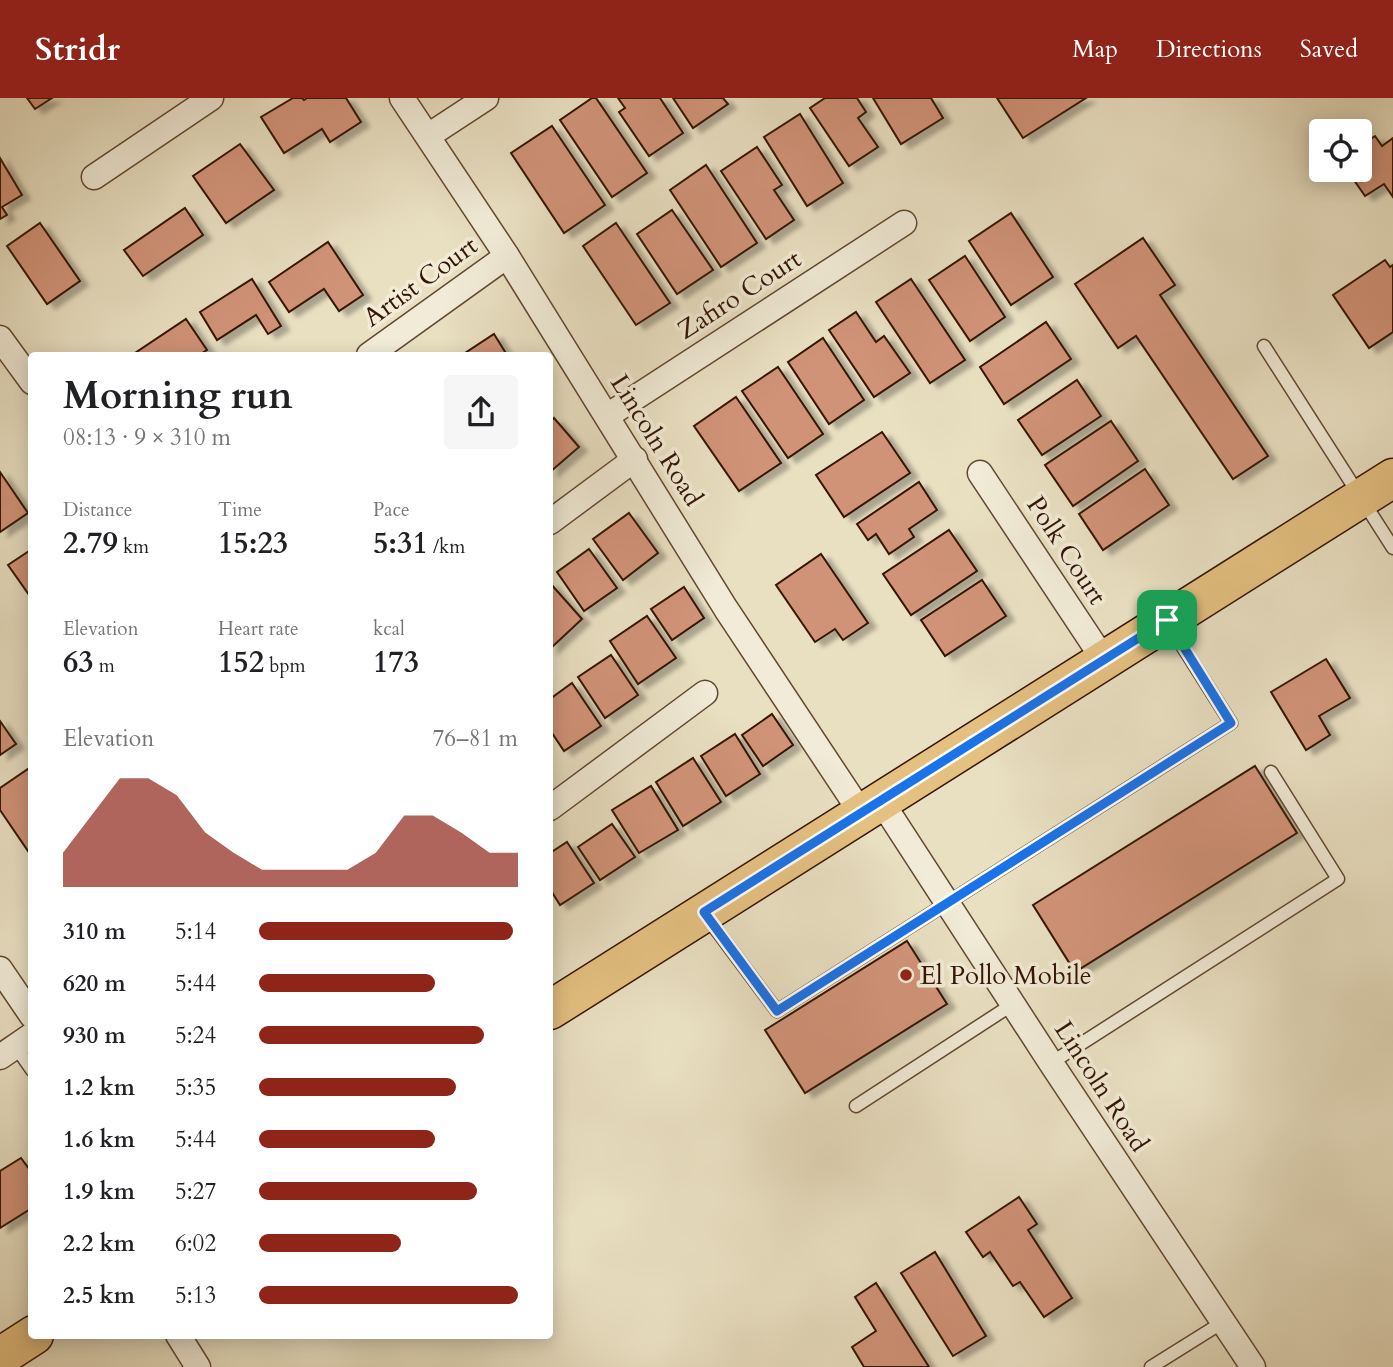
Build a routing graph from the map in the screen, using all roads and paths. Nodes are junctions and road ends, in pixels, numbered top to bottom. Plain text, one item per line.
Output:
1 (211, 98) edge
2 (402, 98) edge
3 (486, 98) edge
4 (428, 136) junction
5 (94, 177) dead end
6 (904, 223) dead end
7 (507, 256) junction
8 (0, 338) edge
9 (1264, 346) dead end
10 (373, 352) edge
11 (28, 376) edge
12 (607, 416) junction
13 (635, 459) junction
14 (980, 473) dead end
15 (1393, 478) edge
16 (1361, 499) junction
17 (553, 520) edge
18 (1393, 548) edge
19 (1167, 620) junction
20 (1104, 660) junction
21 (705, 693) dead end
22 (1271, 772) dead end
23 (553, 806) edge
24 (871, 807) junction
25 (948, 904) junction
26 (704, 912) junction
27 (0, 969) edge
28 (1013, 1004) junction
29 (553, 1008) edge
30 (28, 1010) edge
31 (16, 1046) edge
32 (1051, 1063) junction
33 (28, 1064) edge
34 (856, 1106) dead end
35 (1223, 1322) junction
36 (28, 1339) edge
37 (180, 1339) edge
38 (0, 1357) edge
39 (198, 1367) edge
40 (1151, 1367) edge
41 (1253, 1367) edge

1 - 5 street
2 - 4 street, Lincoln Road
3 - 4 street
4 - 7 street, Lincoln Road
6 - 12 street, Zafiro Court
7 - 10 street, Artist Court
7 - 12 street, Lincoln Road
8 - 11 street
9 - 16 lane
12 - 13 street, Lincoln Road
13 - 17 street
13 - 24 street, Lincoln Road
14 - 20 street, Polk Court
15 - 16 main road
16 - 18 lane
16 - 19 main road
19 - 20 main road
19 - 25 lane
20 - 24 main road
21 - 23 street
22 - 32 lane
24 - 25 street, Lincoln Road
24 - 26 main road
25 - 26 lane
25 - 28 street, Lincoln Road
26 - 29 main road
27 - 30 street
28 - 32 street, Lincoln Road
28 - 34 lane
31 - 33 lane
32 - 35 street, Lincoln Road
35 - 40 lane
35 - 41 street, Lincoln Road
36 - 38 main road
37 - 39 street

